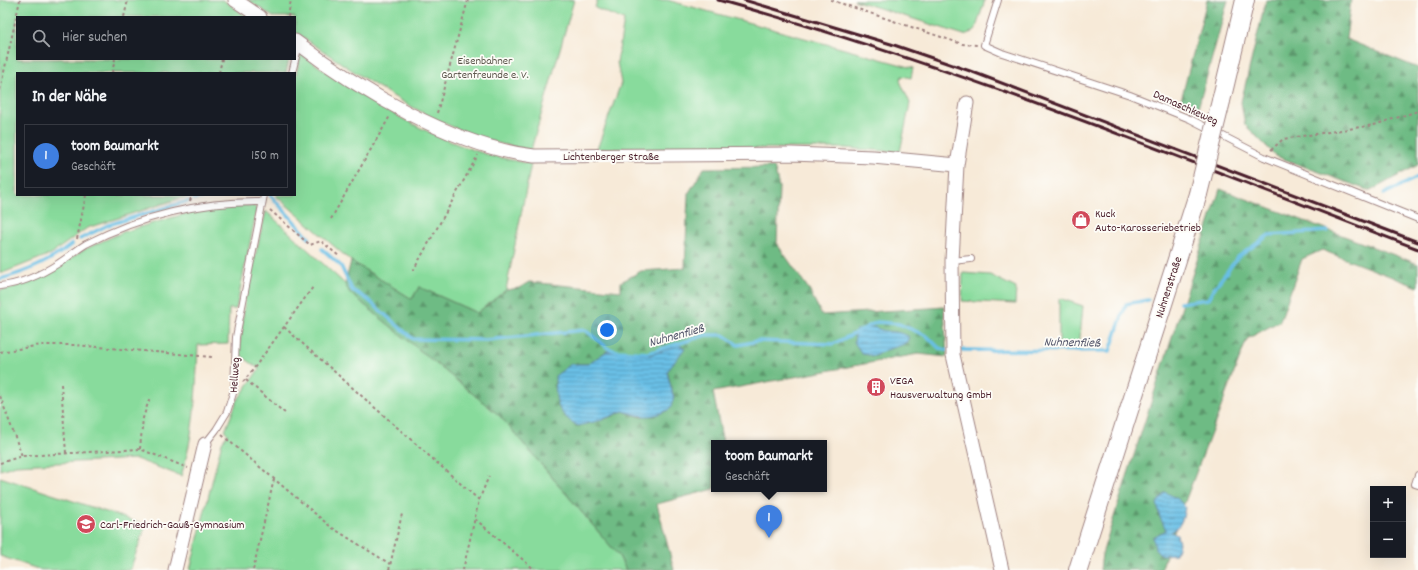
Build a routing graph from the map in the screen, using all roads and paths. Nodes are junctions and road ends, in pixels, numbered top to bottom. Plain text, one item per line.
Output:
1 (20, 0) edge
2 (128, 0) edge
3 (235, 0) edge
4 (291, 0) edge
5 (468, 0) edge
6 (831, 0) edge
7 (998, 0) edge
8 (1245, 0) edge
9 (16, 16) edge
10 (124, 16) edge
11 (259, 16) edge
12 (288, 16) edge
13 (16, 18) edge
14 (297, 43) edge
15 (984, 45) junction
16 (116, 60) edge
17 (222, 60) edge
18 (294, 60) edge
19 (112, 72) edge
20 (219, 72) edge
21 (292, 72) edge
22 (0, 90) edge
23 (967, 103) dead end
24 (396, 105) junction
25 (1418, 110) edge
26 (434, 126) junction
27 (484, 145) junction
28 (1264, 157) junction
29 (956, 165) junction
30 (86, 196) edge
31 (264, 196) edge
32 (262, 202) junction
33 (331, 219) dead end
34 (1418, 219) edge
35 (74, 252) junction
36 (340, 257) dead end
37 (971, 259) dead end
38 (952, 261) junction
39 (413, 272) dead end
40 (0, 286) edge
41 (313, 286) dead end
42 (284, 327) junction
43 (0, 352) edge
44 (212, 357) dead end
45 (245, 380) junction
46 (62, 384) dead end
47 (234, 390) junction
48 (0, 396) edge
49 (150, 398) dead end
50 (286, 414) dead end
51 (216, 430) junction
52 (205, 444) joint
53 (140, 449) junction
54 (66, 453) junction
55 (22, 456) junction
56 (0, 463) edge
57 (198, 472) junction
58 (1418, 475) edge
59 (489, 476) dead end
60 (274, 479) junction
61 (1418, 485) edge
62 (480, 500) junction
63 (402, 514) dead end
64 (475, 519) junction
65 (390, 564) junction
66 (175, 570) edge
67 (253, 570) edge
68 (389, 570) edge
69 (463, 570) edge
70 (535, 570) edge
71 (1002, 570) edge
72 (1078, 570) edge

1 - 9 path
2 - 10 path
3 - 11 street
4 - 12 path
5 - 26 path
6 - 15 path
7 - 15 lane
8 - 72 main road, Nuhnenstraße, bridge
13 - 22 path
14 - 24 street, Lichtenberger Straße
15 - 28 lane, Damaschkeweg
16 - 19 path
17 - 20 path
18 - 21 lane
23 - 29 street
24 - 26 street, Lichtenberger Straße
24 - 33 path
25 - 28 path
26 - 27 street, Lichtenberger Straße
27 - 29 street, Lichtenberger Straße
27 - 39 path
28 - 34 lane, Damaschkeweg
29 - 38 street
30 - 35 path
31 - 32 lane, Hellweg
32 - 35 lane
32 - 36 path
32 - 47 lane, Hellweg
35 - 40 lane
37 - 38 lane
38 - 71 street
41 - 42 path
42 - 45 path
42 - 62 path
43 - 44 path
45 - 47 path
45 - 50 path
46 - 54 path
47 - 51 lane, Hellweg
48 - 55 path
49 - 53 path
51 - 52 lane, Hellweg
51 - 60 path
52 - 57 street, Hellweg
53 - 54 path
53 - 57 path
54 - 55 path
55 - 56 path
57 - 66 street, Hellweg
58 - 61 lane
59 - 62 path
60 - 65 path
60 - 67 path
62 - 64 path
63 - 65 path
64 - 69 path
64 - 70 path
65 - 68 path

